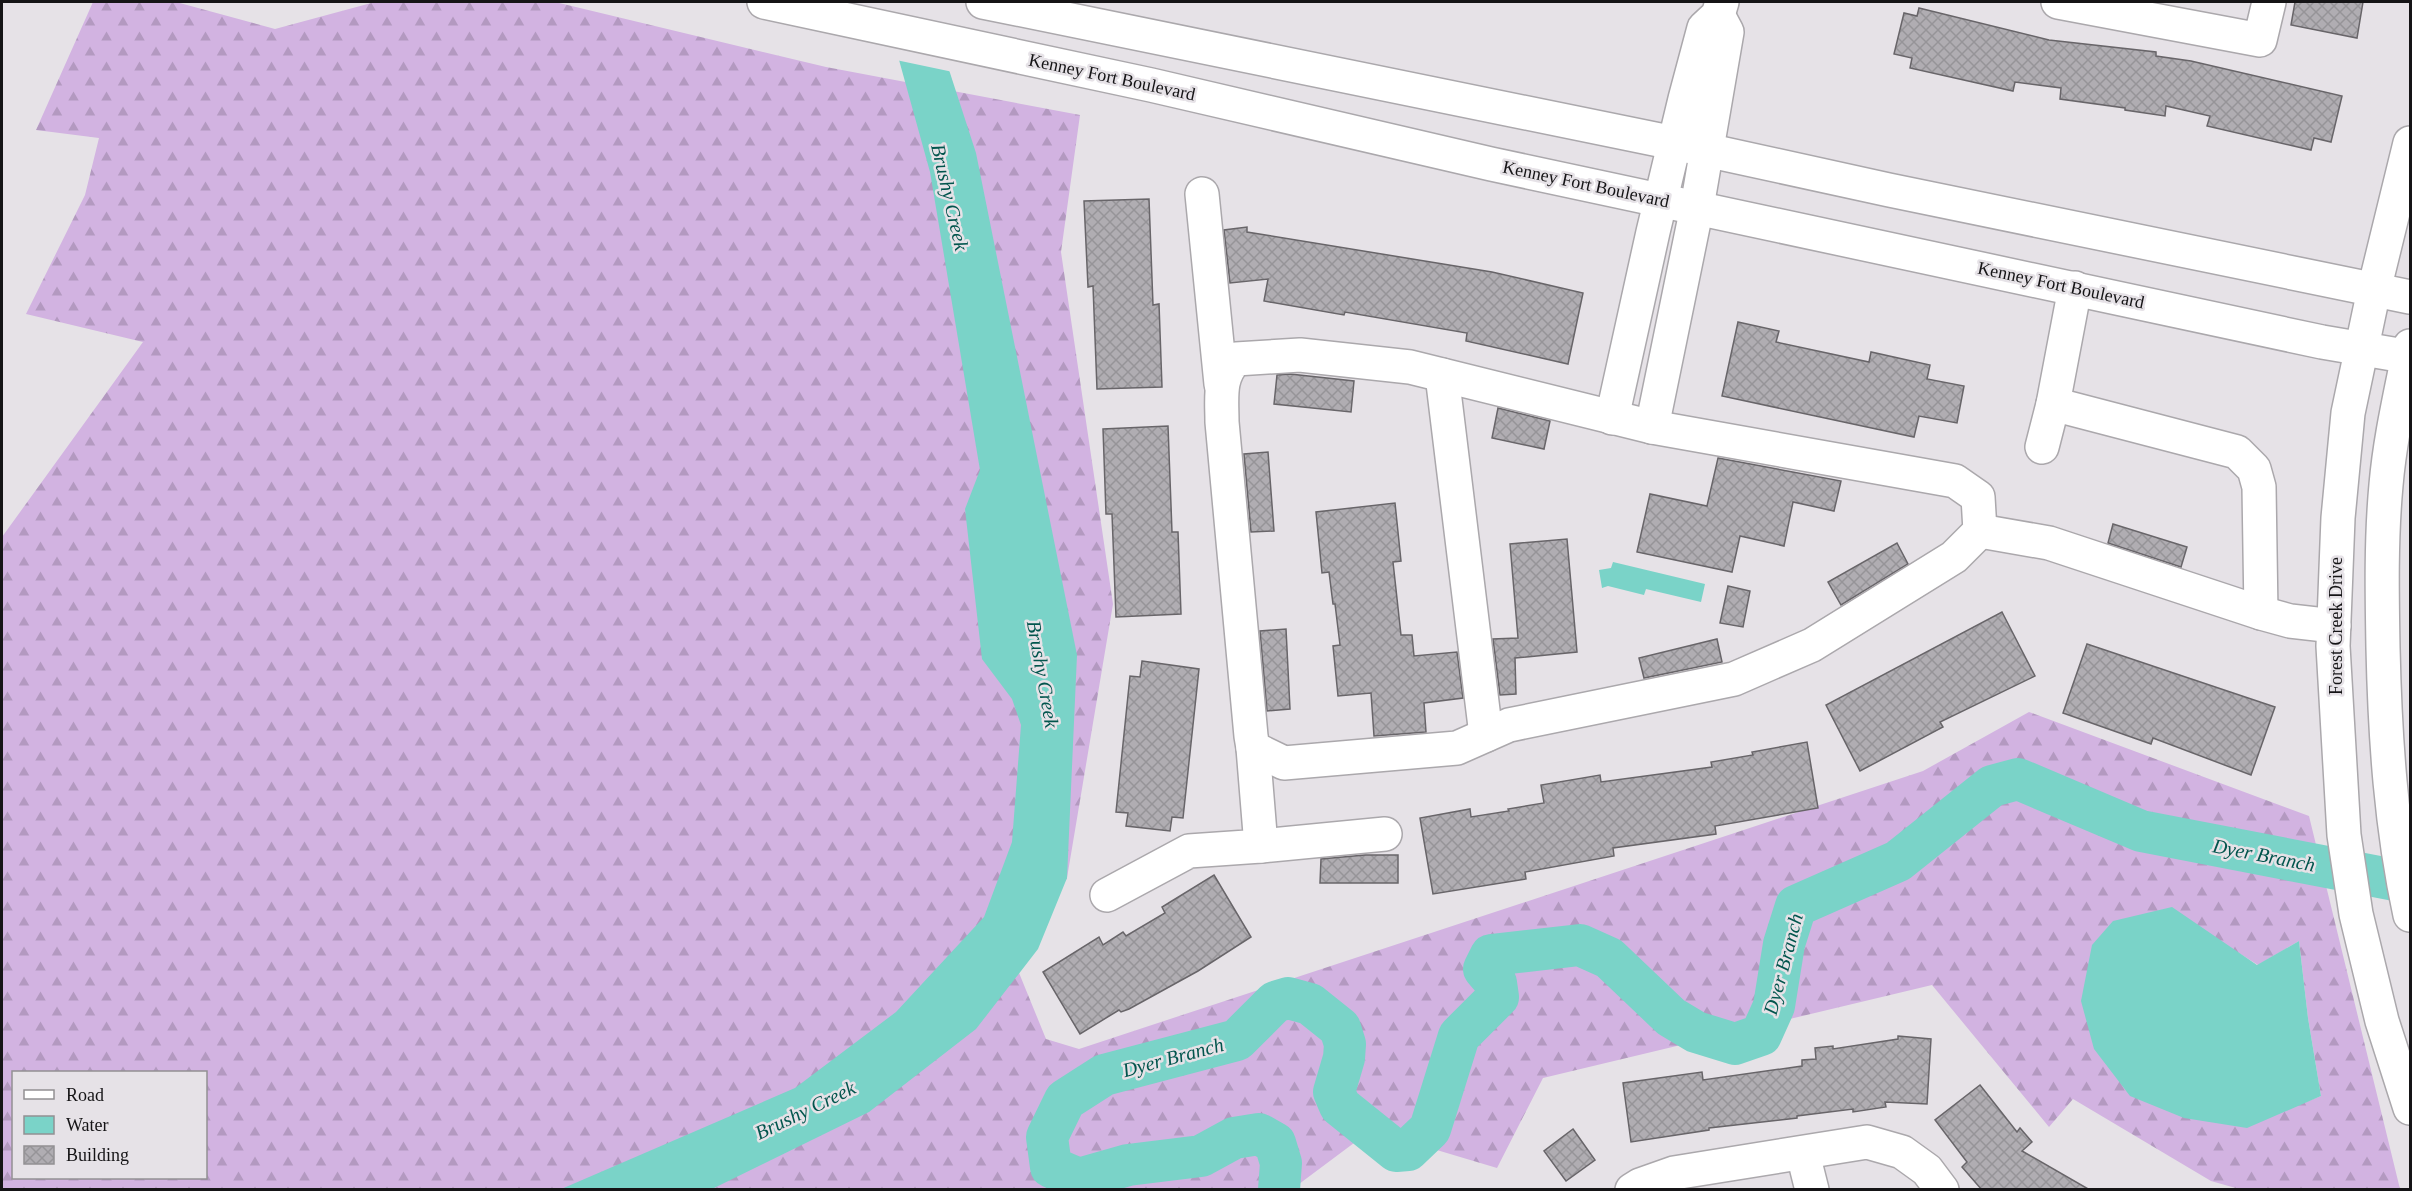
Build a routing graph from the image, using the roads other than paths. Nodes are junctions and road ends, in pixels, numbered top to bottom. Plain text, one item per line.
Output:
1 (764, 2) edge
2 (983, 2) edge
3 (2058, 2) edge
4 (2269, 2) edge
5 (1720, 8) edge
6 (1674, 143) junction
7 (2410, 143) edge
8 (1707, 149) junction
9 (1202, 194) dead end
10 (1660, 199) junction
11 (1697, 207) junction
12 (2076, 288) junction
13 (2374, 290) junction
14 (2410, 297) edge
15 (2362, 347) junction
16 (2410, 353) edge
17 (1442, 375) junction
18 (1221, 384) junction
19 (2053, 404) junction
20 (1612, 418) junction
21 (1652, 427) junction
22 (2042, 447) dead end
23 (1980, 531) junction
24 (2247, 610) junction
25 (2334, 626) junction
26 (1485, 735) junction
27 (1253, 748) junction
28 (1385, 834) dead end
29 (1261, 846) junction
30 (1107, 895) dead end
31 (2410, 915) edge
32 (2410, 1108) edge
33 (1803, 1154) junction
34 (1632, 1190) edge
35 (1812, 1190) edge
36 (1942, 1190) edge

1 - 10 street, Kenney Fort Boulevard
2 - 6 street
3 - 4 street
5 - 6 street
5 - 8 street
6 - 8 street
6 - 10 street
7 - 13 street, Forest Creek Drive
8 - 11 street
8 - 13 street
9 - 18 street
10 - 11 street, Kenney Fort Boulevard
10 - 20 street
11 - 12 street, Kenney Fort Boulevard
11 - 21 street
12 - 15 street, Kenney Fort Boulevard
12 - 19 street
13 - 14 street
13 - 15 street, Forest Creek Drive
15 - 16 street, Kenney Fort Boulevard
15 - 25 street, Forest Creek Drive
16 - 31 street
17 - 18 street
17 - 20 street
17 - 26 street
18 - 27 street
19 - 22 street
19 - 24 street
20 - 21 street
21 - 23 street
23 - 24 street
23 - 26 street
24 - 25 street
25 - 32 street, Forest Creek Drive
26 - 27 street
27 - 29 street
28 - 29 street
29 - 30 street
33 - 34 street
33 - 35 street
33 - 36 street

